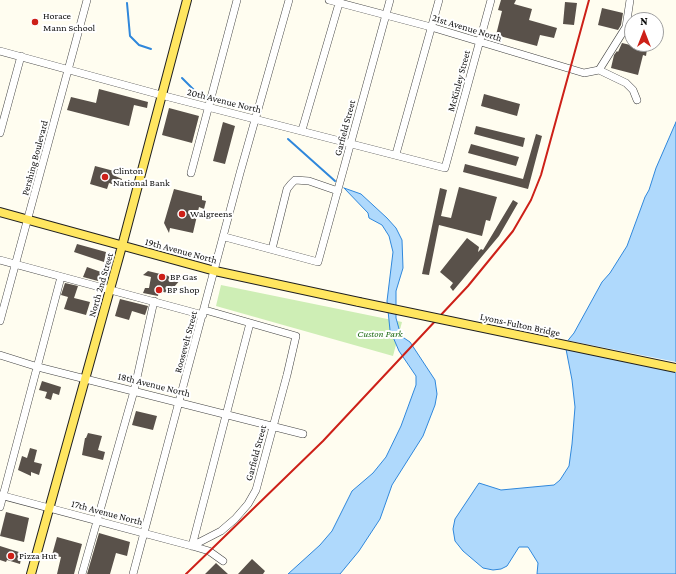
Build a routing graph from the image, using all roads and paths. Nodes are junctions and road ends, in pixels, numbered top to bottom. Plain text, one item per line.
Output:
1 (87, 0) edge
2 (187, 0) edge
3 (237, 0) edge
4 (289, 0) edge
5 (329, 0) edge
6 (390, 0) edge
7 (439, 0) edge
8 (490, 0) edge
9 (630, 0) edge
10 (339, 1) edge
11 (386, 16) junction
12 (432, 27) junction
13 (479, 42) junction
14 (0, 51) edge
15 (21, 56) junction
16 (69, 69) junction
17 (599, 70) junction
18 (161, 95) junction
19 (637, 100) dead end
20 (209, 107) junction
21 (256, 119) junction
22 (302, 130) junction
23 (0, 133) edge
24 (351, 144) junction
25 (396, 154) junction
26 (445, 168) joint
27 (191, 173) dead end
28 (338, 191) junction
29 (0, 212) edge
30 (28, 220) junction
31 (225, 237) junction
32 (122, 246) junction
33 (272, 249) junction
34 (0, 260) edge
35 (15, 264) junction
36 (215, 271) junction
37 (61, 277) junction
38 (110, 290) junction
39 (154, 301) junction
40 (359, 302) joint
41 (204, 313) junction
42 (0, 321) edge
43 (250, 323) junction
44 (0, 355) edge
45 (38, 367) junction
46 (676, 368) edge
47 (84, 378) junction
48 (134, 391) junction
49 (180, 402) junction
50 (227, 414) junction
51 (274, 425) junction
52 (303, 434) dead end
53 (2, 495) edge
54 (0, 507) edge
55 (49, 508) junction
56 (97, 519) junction
57 (145, 533) junction
58 (192, 546) junction
59 (224, 561) dead end
60 (31, 574) edge
61 (82, 574) edge
62 (133, 574) edge

1 - 16 street, Pershing Boulevard
2 - 18 main road, North 2nd Street
3 - 20 street
4 - 21 street, Roosevelt Street
5 - 10 street, 21st Avenue North
6 - 11 street, Garfield Street
7 - 12 street
8 - 13 street, McKinley Street
9 - 17 street
10 - 11 street, 21st Avenue North
10 - 22 street
11 - 12 street, 21st Avenue North
11 - 24 street, Garfield Street
12 - 13 street, 21st Avenue North
12 - 25 street
13 - 17 street, 21st Avenue North
13 - 26 street, McKinley Street
14 - 15 street, 20th Avenue North
15 - 16 street, 20th Avenue North
15 - 23 street
16 - 18 street, 20th Avenue North
16 - 30 street, Pershing Boulevard
17 - 19 street
18 - 20 street, 20th Avenue North
18 - 32 main road, North 2nd Street
20 - 21 street, 20th Avenue North
20 - 27 street
21 - 22 street, 20th Avenue North
21 - 31 street, Roosevelt Street
22 - 24 street, 20th Avenue North
24 - 25 street, 20th Avenue North
24 - 28 street, Garfield Street
25 - 26 street, 20th Avenue North
28 - 33 street
28 - 33 street, Garfield Street
29 - 30 main road, 19th Avenue North
30 - 32 main road, 19th Avenue North
30 - 35 street, Pershing Boulevard
31 - 33 street
31 - 36 street, Roosevelt Street
32 - 36 main road, 19th Avenue North
32 - 38 main road, North 2nd Street
34 - 35 street
35 - 37 street
35 - 42 street, Pershing Boulevard
36 - 40 main road, 19th Avenue North
36 - 41 street, Roosevelt Street
37 - 38 street
37 - 45 street
38 - 39 street
38 - 47 main road, North 2nd Street
39 - 41 street
39 - 48 street
40 - 46 main road, Lyons-Fulton Bridge, bridge
41 - 43 street
41 - 49 street, Roosevelt Street
43 - 50 street
43 - 51 street, Garfield Street
44 - 45 street, 18th Avenue North
45 - 47 street, 18th Avenue North
45 - 53 street
47 - 48 street, 18th Avenue North
47 - 55 main road, North 2nd Street
48 - 49 street, 18th Avenue North
48 - 56 street
49 - 50 street, 18th Avenue North
49 - 57 street, Roosevelt Street
50 - 51 street, 18th Avenue North
50 - 58 street
51 - 52 street, 18th Avenue North
51 - 58 street, Garfield Street
53 - 54 street
53 - 55 street, 17th Avenue North
55 - 56 street, 17th Avenue North
55 - 60 main road, North 2nd Street
56 - 57 street, 17th Avenue North
56 - 61 street
57 - 58 street, 17th Avenue North
57 - 62 street, Roosevelt Street
58 - 59 street, 17th Avenue North

